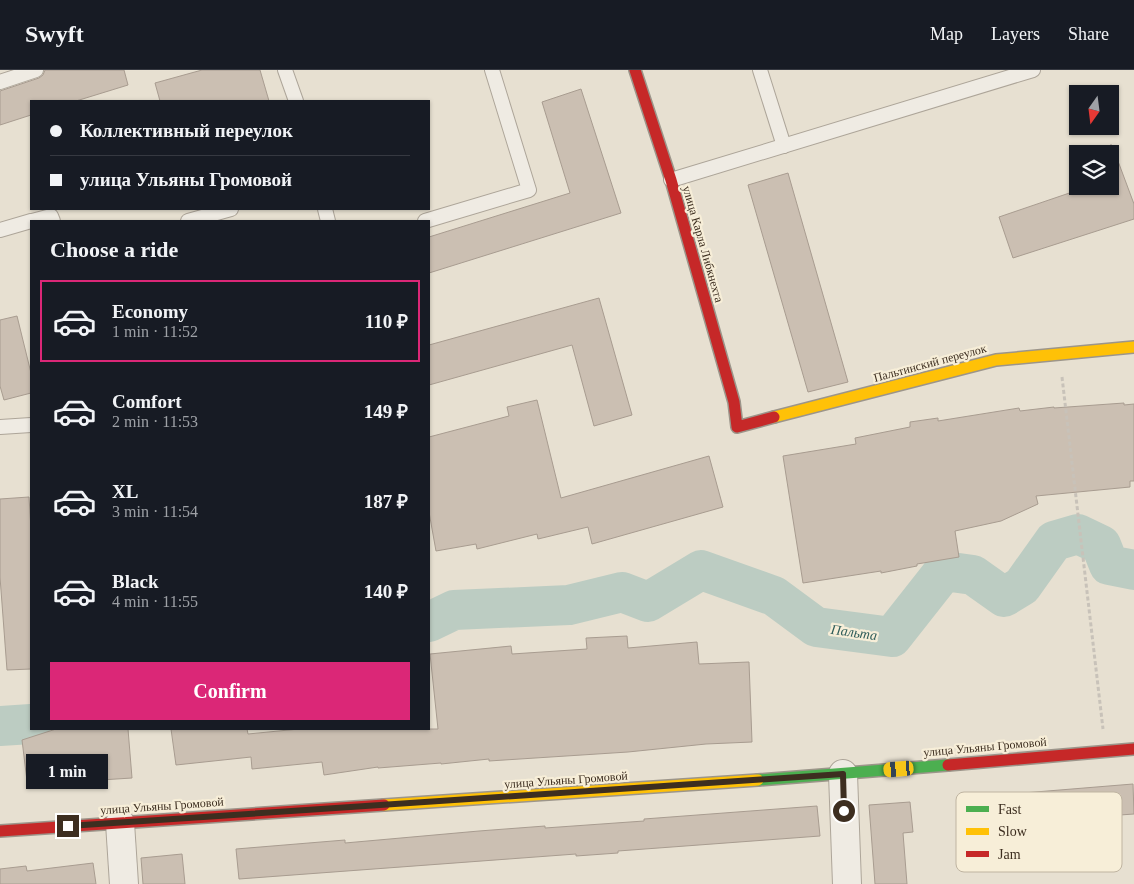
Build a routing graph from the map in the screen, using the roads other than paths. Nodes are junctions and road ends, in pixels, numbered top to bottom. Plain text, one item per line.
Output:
1 (36, 70) edge
2 (285, 70) edge
3 (493, 70) edge
4 (635, 70) edge
5 (760, 70) edge
6 (1034, 70) edge
7 (0, 82) edge
8 (296, 100) edge
9 (784, 146) junction
10 (671, 180) junction
11 (227, 210) edge
12 (36, 220) edge
13 (53, 220) edge
14 (192, 220) edge
15 (428, 220) edge
16 (30, 222) edge
17 (0, 230) edge
18 (1134, 347) edge
19 (30, 425) edge
20 (0, 427) edge
21 (737, 427) joint
22 (1134, 749) edge
23 (843, 774) junction
24 (120, 823) junction
25 (0, 831) edge
26 (124, 884) edge
27 (848, 884) edge

1 - 7 lane
2 - 8 lane
3 - 15 lane
4 - 10 street, улица Карла Либкнехта
5 - 9 lane
6 - 9 lane
9 - 10 lane
10 - 21 street, улица Карла Либкнехта
11 - 14 lane
12 - 13 lane
16 - 17 lane
18 - 21 street, Пальтинский переулок
19 - 20 lane
22 - 23 street, улица Ульяны Громовой
23 - 24 street, улица Ульяны Громовой
23 - 27 street
24 - 25 street, улица Ульяны Громовой
24 - 26 street

